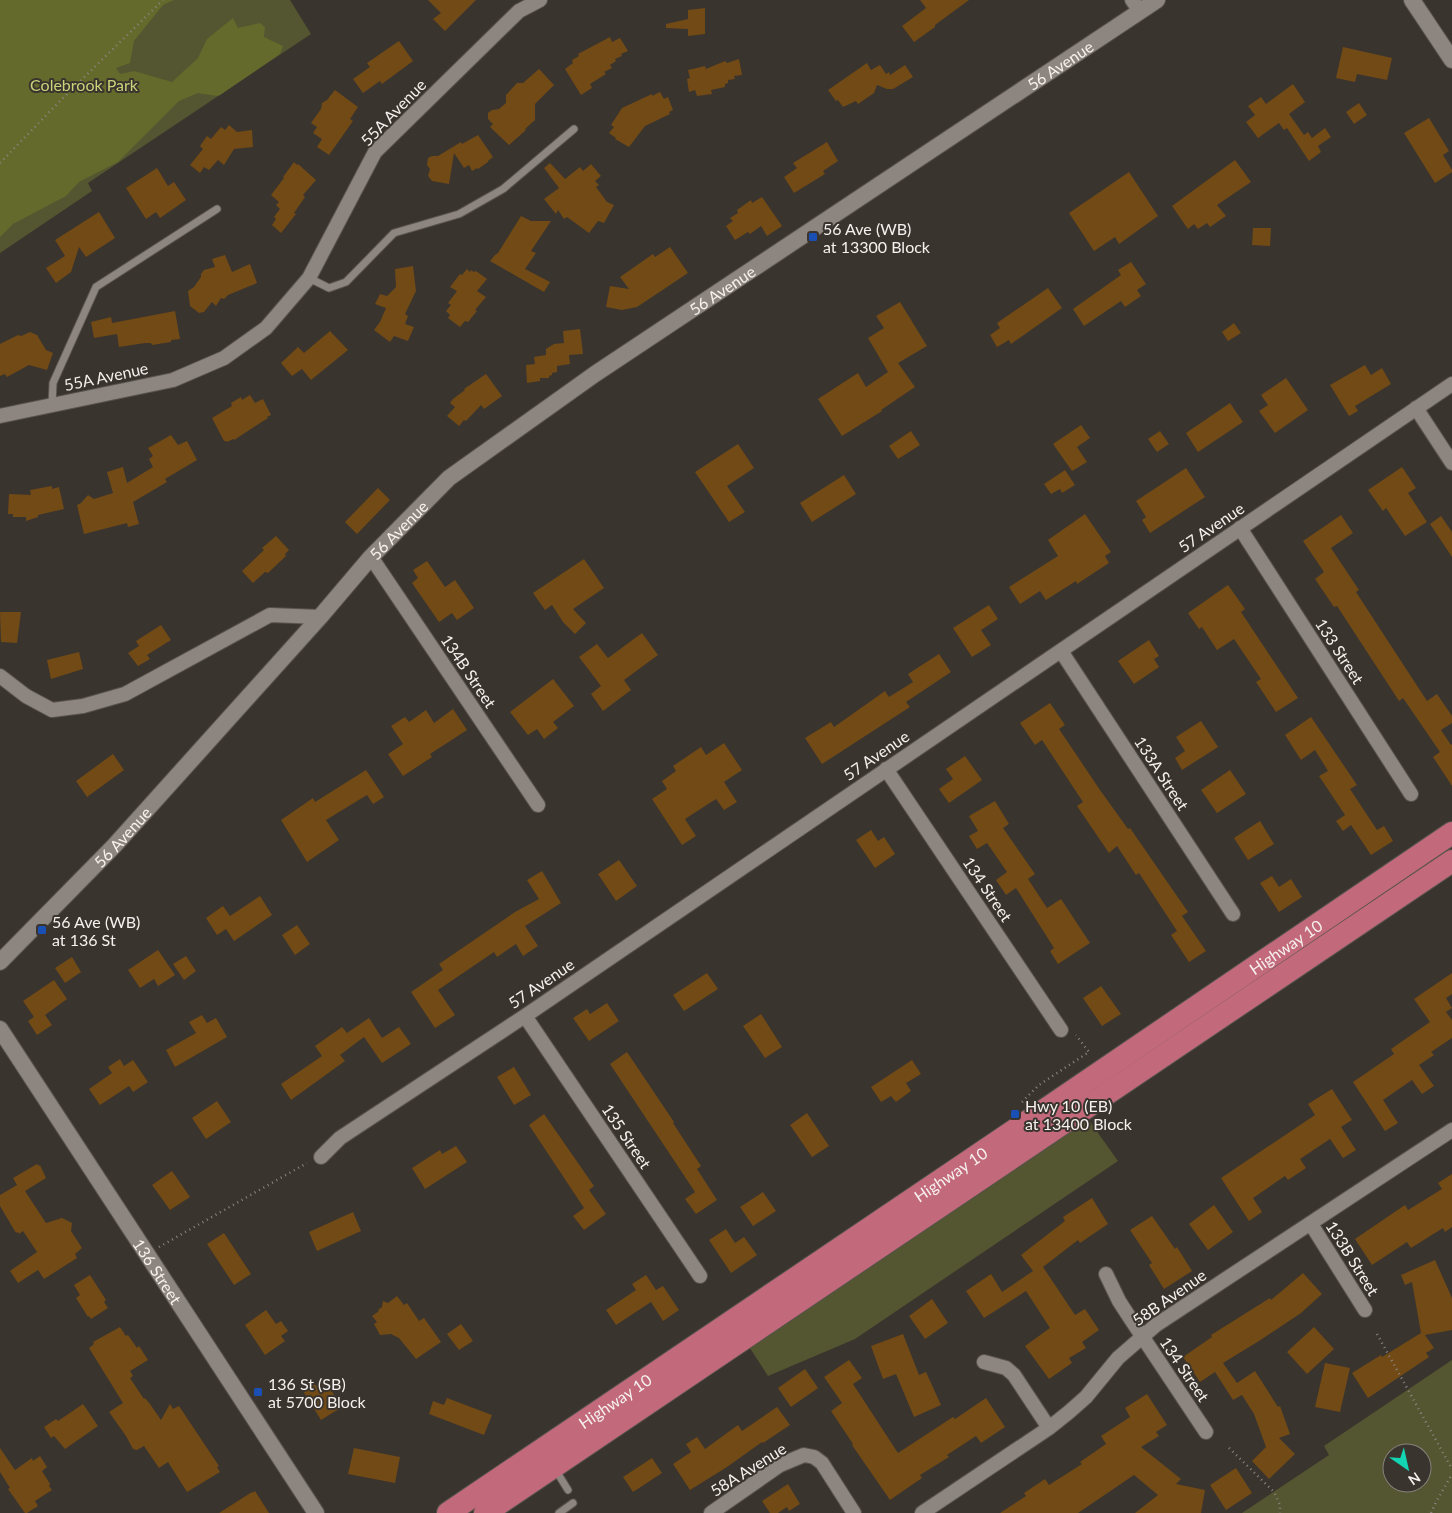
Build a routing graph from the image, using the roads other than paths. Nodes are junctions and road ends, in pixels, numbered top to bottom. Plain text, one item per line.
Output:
1 (540, 0) edge
2 (1157, 0) edge
3 (1412, 0) edge
4 (1136, 6) edge
5 (1452, 60) edge
6 (574, 129) dead end
7 (217, 208) dead end
8 (309, 278) junction
9 (1452, 384) edge
10 (52, 405) junction
11 (1416, 408) junction
12 (0, 416) edge
13 (1452, 463) edge
14 (1240, 528) junction
15 (371, 557) junction
16 (320, 617) junction
17 (1061, 651) junction
18 (0, 676) edge
19 (886, 768) junction
20 (1411, 794) dead end
21 (538, 805) dead end
22 (1452, 833) edge
23 (1452, 861) edge
24 (1234, 914) dead end
25 (0, 962) edge
26 (525, 1016) junction
27 (0, 1029) edge
28 (1061, 1030) dead end
29 (1452, 1130) edge
30 (321, 1157) dead end
31 (1311, 1224) junction
32 (1106, 1274) dead end
33 (700, 1276) dead end
34 (1365, 1310) dead end
35 (1142, 1337) junction
36 (984, 1362) dead end
37 (1048, 1428) junction
38 (1206, 1432) dead end
39 (548, 1458) junction
40 (568, 1490) dead end
41 (573, 1503) dead end
42 (719, 1511) edge
43 (316, 1513) edge
44 (429, 1513) edge
45 (448, 1513) edge
46 (485, 1513) edge
47 (559, 1513) edge
48 (854, 1513) edge
49 (922, 1513) edge

1 - 8 street, 55A Avenue
2 - 4 street, 56 Avenue
3 - 5 street
4 - 15 street, 56 Avenue
6 - 8 lane
7 - 10 lane, 55A Avenue
8 - 10 street, 55A Avenue
9 - 11 street, 57 Avenue
10 - 12 street, 55A Avenue
11 - 13 street
11 - 14 street, 57 Avenue
14 - 17 street, 57 Avenue
14 - 20 street, 133 Street
15 - 16 street, 56 Avenue
15 - 21 street, 134B Street
16 - 18 street
16 - 25 street, 56 Avenue
17 - 19 street, 57 Avenue
17 - 24 street, 133A Street
19 - 26 street, 57 Avenue
19 - 28 street, 134 Street
22 - 39 highway, Highway 10
23 - 39 highway, Highway 10
26 - 30 street, 57 Avenue
26 - 33 street, 135 Street
27 - 43 street, 136 Street
29 - 31 street, 58B Avenue
31 - 34 street, 133B Street
31 - 35 street, 58B Avenue
32 - 35 street, 134 Street
35 - 37 street, 58B Avenue
35 - 38 street, 134 Street
36 - 37 street
37 - 49 street, 58B Avenue
39 - 40 lane
39 - 44 highway
39 - 45 highway, Highway 10
39 - 46 highway, Highway 10
41 - 47 lane
42 - 48 street, 58A Avenue

